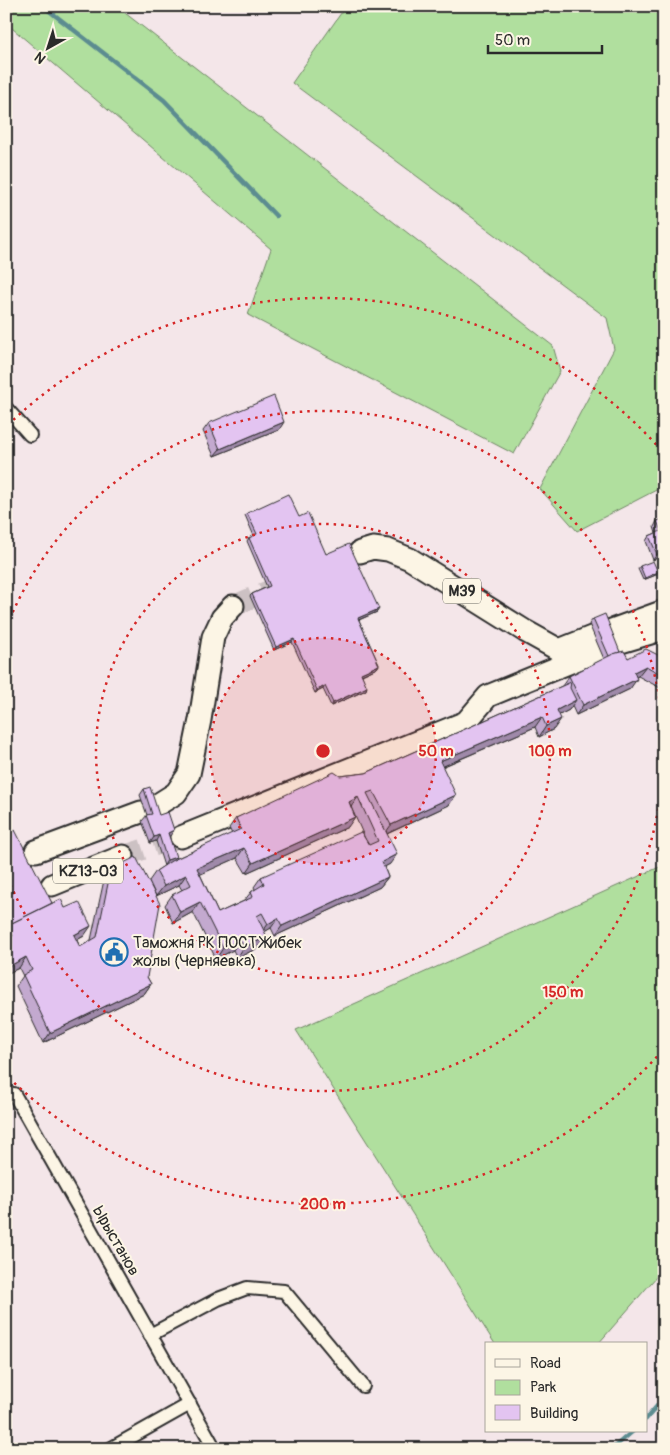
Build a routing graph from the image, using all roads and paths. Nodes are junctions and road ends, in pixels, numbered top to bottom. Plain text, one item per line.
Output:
1 (6, 408) edge
2 (30, 435) dead end
3 (360, 552) dead end
4 (233, 606) tunnel mouth
5 (664, 611) edge
6 (664, 629) edge
7 (603, 641) junction
8 (181, 837) tunnel mouth
9 (36, 851) dead end
10 (123, 856) tunnel mouth
11 (52, 885) dead end
12 (14, 1094) dead end
13 (150, 1335) junction
14 (363, 1386) dead end
15 (190, 1404) junction
16 (110, 1449) edge
17 (215, 1449) edge

1 - 2 street
3 - 7 highway, M39
4 - 9 highway, KZ13-03
5 - 7 highway, M39
6 - 7 highway, M39
7 - 8 highway, M39
10 - 11 highway, KZ13-03
12 - 13 street, Ырыстанов
13 - 14 street
13 - 15 street, Ырыстанов
15 - 16 street
15 - 17 street, Ырыстанов

